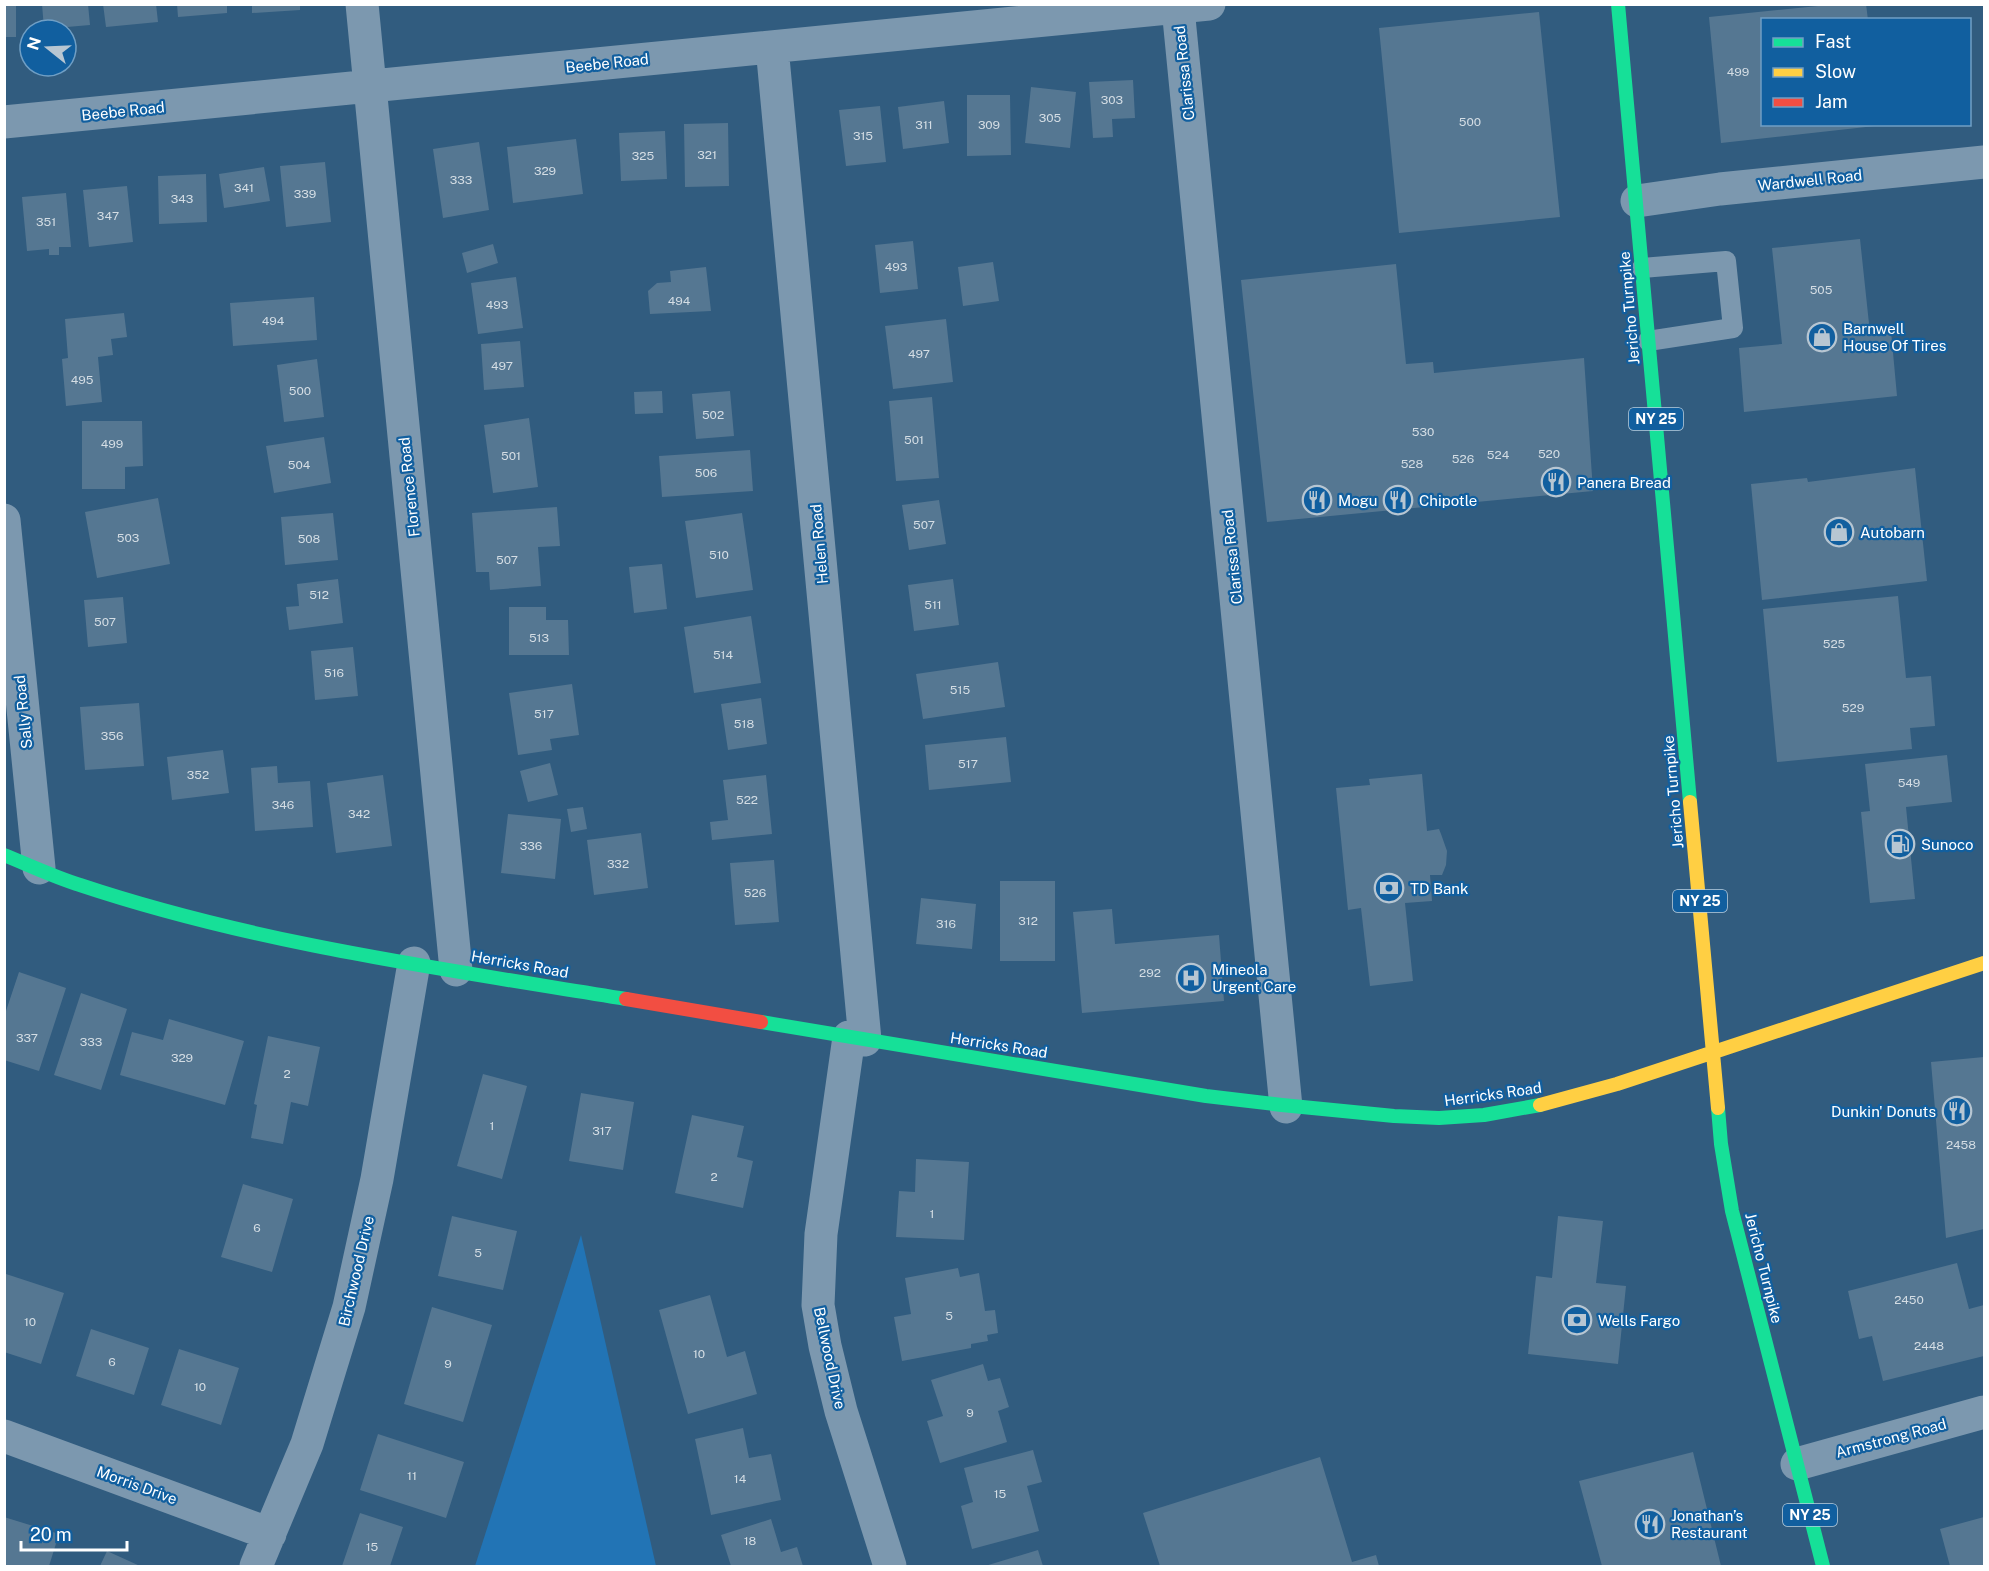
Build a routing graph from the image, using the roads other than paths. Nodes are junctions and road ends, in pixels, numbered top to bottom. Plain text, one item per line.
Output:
1 (362, 4) edge
2 (1618, 4) edge
3 (1193, 6) edge
4 (772, 47) junction
5 (370, 87) junction
6 (4, 122) edge
7 (1984, 162) edge
8 (1637, 201) junction
9 (1642, 268) junction
10 (1648, 341) junction
11 (4, 520) edge
12 (4, 855) edge
13 (39, 868) junction
14 (414, 963) junction
15 (1984, 963) edge
16 (456, 970) junction
17 (857, 1039) junction
18 (1714, 1052) junction
19 (1286, 1107) junction
20 (1984, 1412) edge
21 (4, 1436) edge
22 (1797, 1464) junction
23 (270, 1534) junction
24 (256, 1566) edge
25 (890, 1566) edge
26 (1823, 1566) edge

1 - 5 street, Florence Road
2 - 8 main road, Jericho Turnpike / NY 25
3 - 4 street, Beebe Road
3 - 19 street, Clarissa Road
4 - 5 street, Beebe Road
4 - 17 street, Helen Road
5 - 6 street, Beebe Road
5 - 16 street, Florence Road
7 - 8 street, Wardwell Road
8 - 9 main road, Jericho Turnpike / NY 25
9 - 10 main road, Jericho Turnpike / NY 25
9 - 10 lane
10 - 18 main road, Jericho Turnpike / NY 25
11 - 13 street, Sally Road
12 - 13 main road, Herricks Road
13 - 14 main road, Herricks Road
14 - 16 main road, Herricks Road
14 - 23 street, Birchwood Drive
15 - 18 main road, Herricks Road
16 - 17 main road, Herricks Road
17 - 19 main road, Herricks Road
17 - 25 street, Bellwood Drive
18 - 19 main road, Herricks Road
18 - 22 main road, Jericho Turnpike / NY 25
20 - 22 street, Armstrong Road
21 - 23 street, Morris Drive
22 - 26 main road, Jericho Turnpike / NY 25
23 - 24 street, Birchwood Drive

